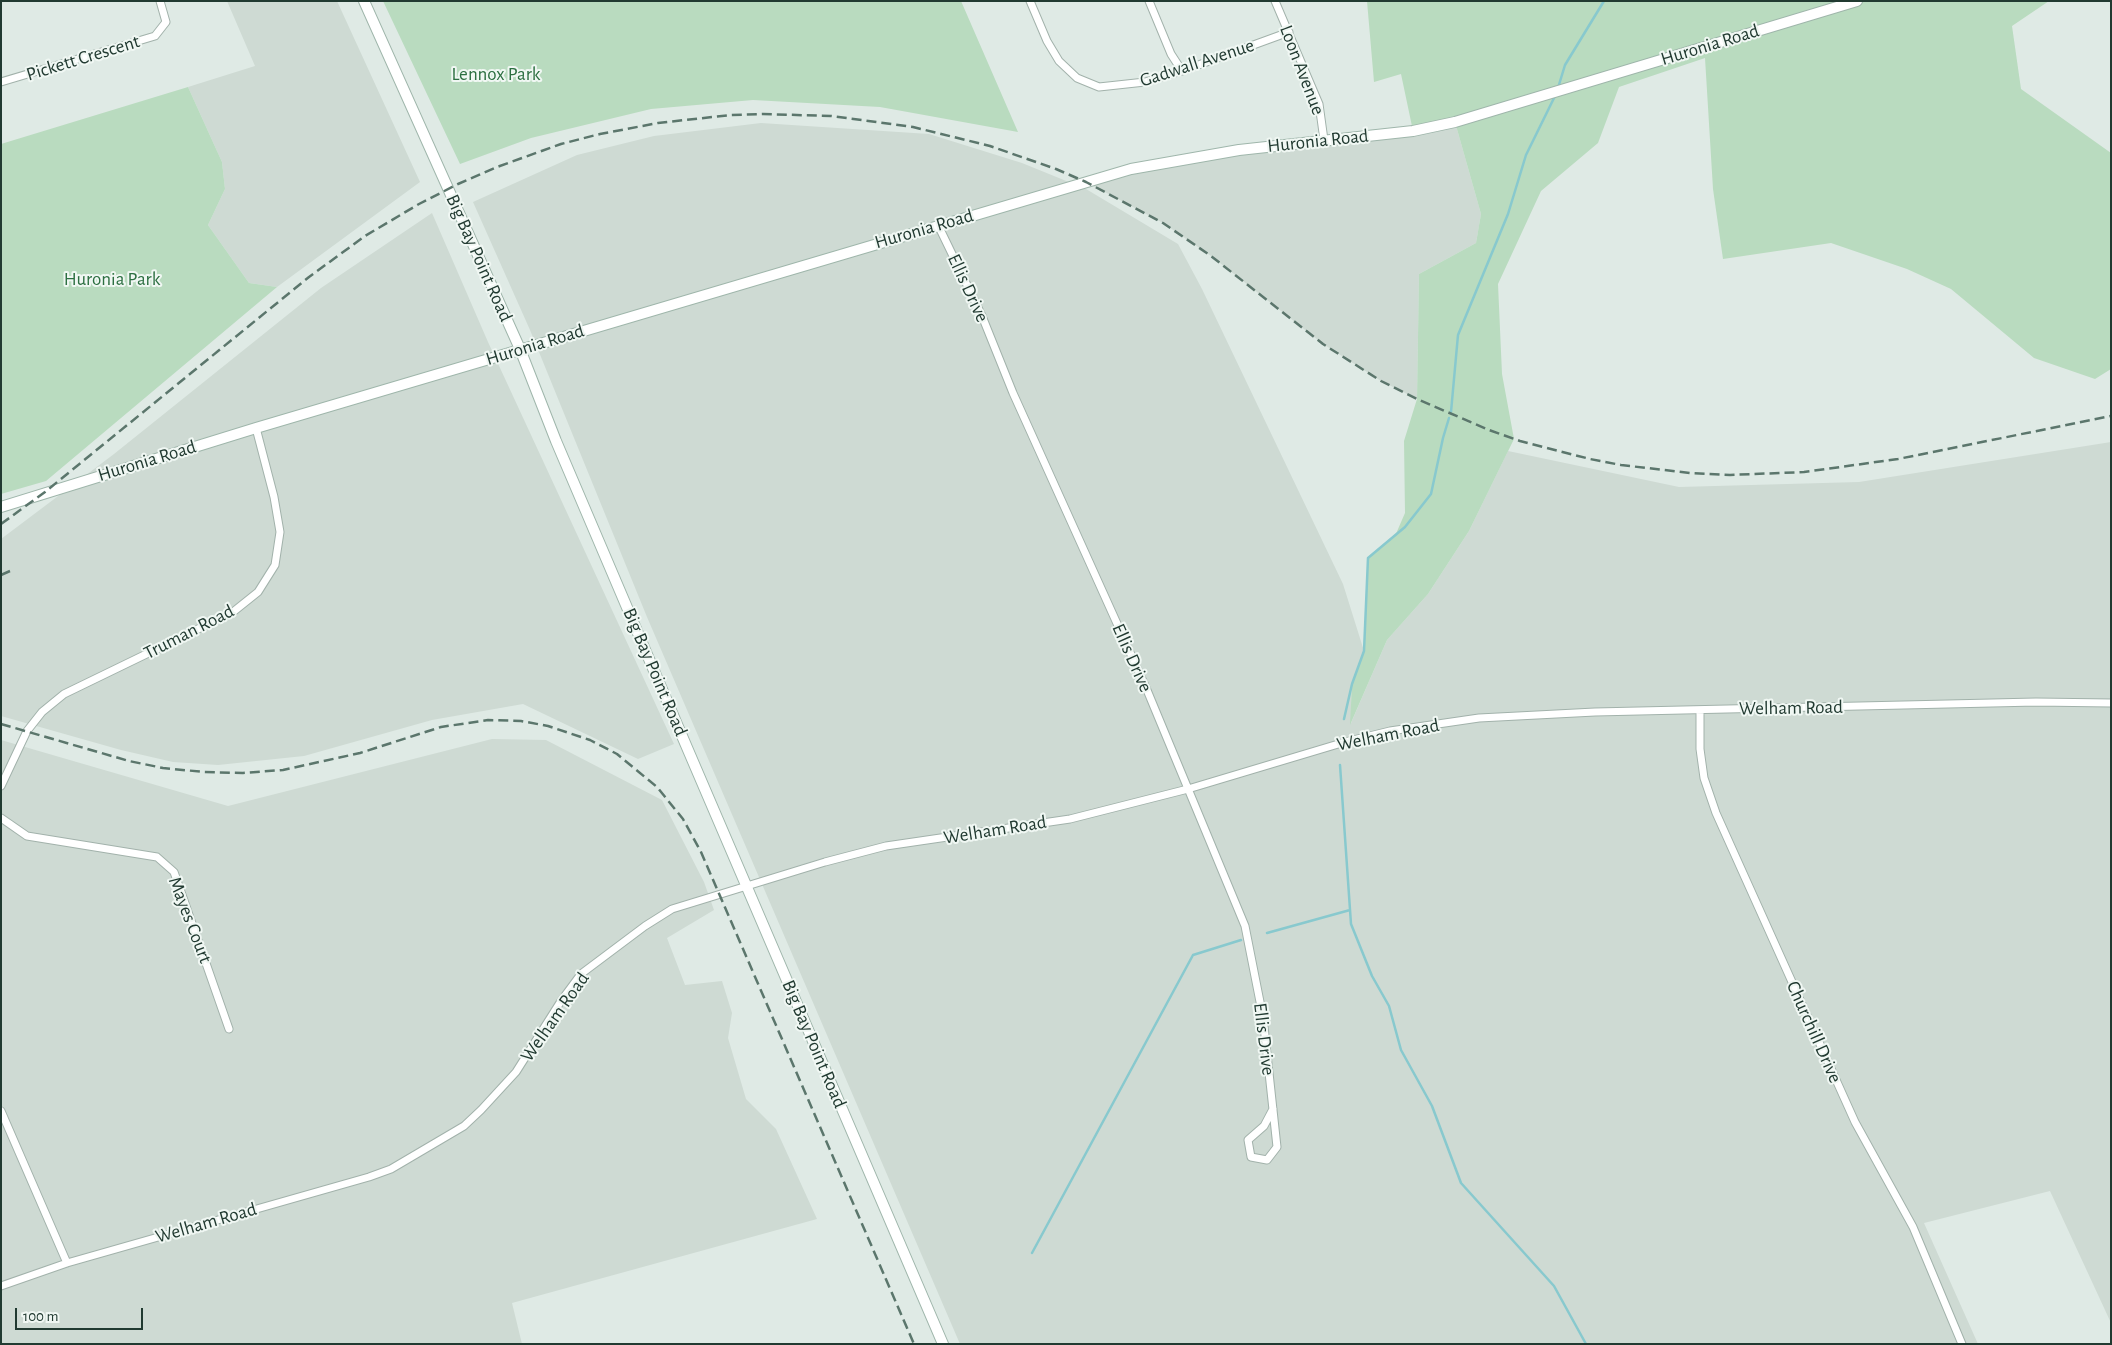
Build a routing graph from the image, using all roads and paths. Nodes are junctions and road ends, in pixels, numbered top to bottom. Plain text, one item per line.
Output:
1 (160, 1) edge
2 (364, 1) edge
3 (1030, 1) edge
4 (1149, 1) edge
5 (1275, 1) edge
6 (1857, 1) edge
7 (1289, 32) junction
8 (1182, 71) junction
9 (1, 82) edge
10 (1324, 140) junction
11 (938, 225) junction
12 (520, 349) junction
13 (256, 428) junction
14 (1, 507) edge
15 (2111, 703) edge
16 (1700, 710) junction
17 (1, 786) edge
18 (1188, 789) junction
19 (1, 818) edge
20 (746, 887) junction
21 (229, 1029) dead end
22 (1272, 1108) junction
23 (1, 1111) edge
24 (68, 1263) junction
25 (1, 1286) edge
26 (943, 1344) edge
27 (1962, 1344) edge

1 - 9 street, Pickett Crescent
2 - 12 main road, Big Bay Point Road
3 - 8 street, Gadwall Avenue
4 - 8 street
5 - 7 street, Loon Avenue
6 - 10 main road, Huronia Road
7 - 8 street, Gadwall Avenue
7 - 10 street, Loon Avenue
10 - 11 main road, Huronia Road
11 - 12 main road, Huronia Road
11 - 18 street, Ellis Drive
12 - 13 main road, Huronia Road
12 - 20 main road, Big Bay Point Road
13 - 14 main road, Huronia Road
13 - 17 street, Truman Road
15 - 16 street, Welham Road
16 - 18 street, Welham Road
16 - 27 street, Churchill Drive
18 - 20 street, Welham Road
18 - 22 street, Ellis Drive
19 - 21 street, Mayes Court
20 - 24 street, Welham Road
20 - 26 main road, Big Bay Point Road
22 - 22 street, Ellis Drive
23 - 24 street
24 - 25 street, Welham Road

